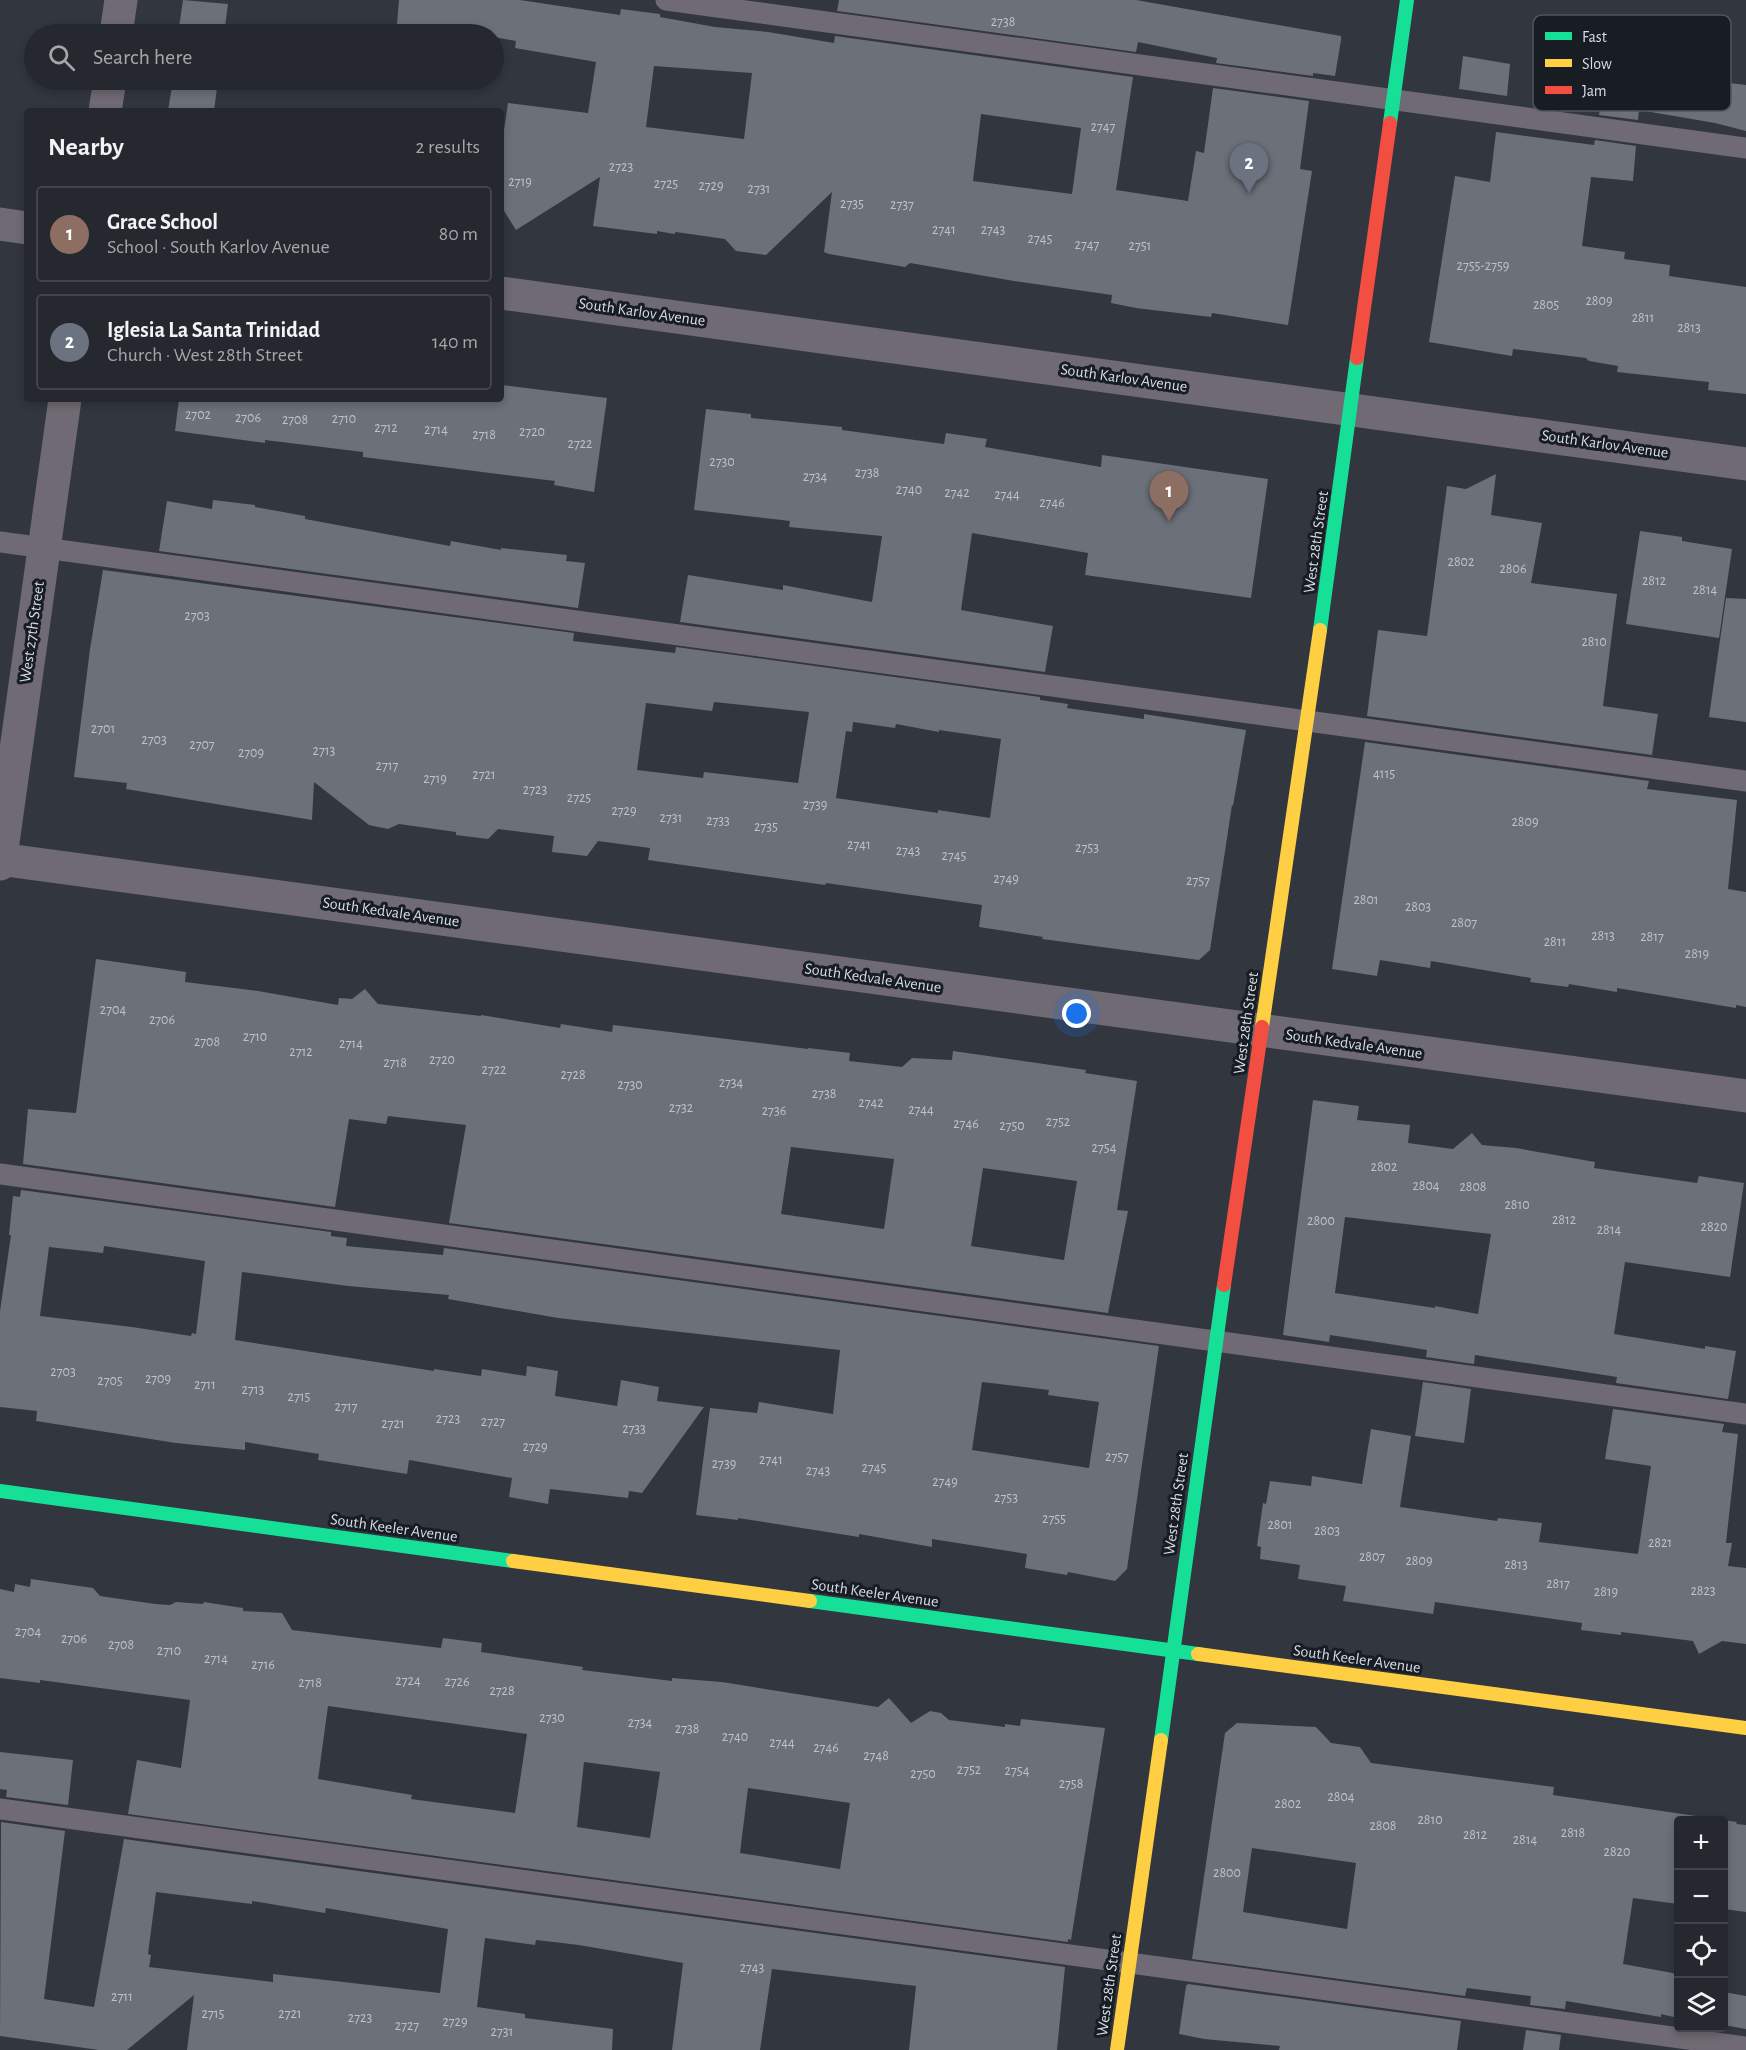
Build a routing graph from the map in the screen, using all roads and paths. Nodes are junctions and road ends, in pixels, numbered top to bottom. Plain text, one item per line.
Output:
1 (121, 0) edge
2 (666, 0) edge
3 (1407, 0) edge
4 (117, 24) edge
5 (108, 90) edge
6 (1393, 100) junction
7 (105, 108) edge
8 (1746, 148) edge
9 (0, 224) edge
10 (24, 228) edge
11 (504, 293) edge
12 (65, 402) edge
13 (1351, 409) junction
14 (1746, 464) edge
15 (0, 542) edge
16 (44, 548) junction
17 (1307, 722) junction
18 (1746, 781) edge
19 (0, 859) edge
20 (0, 864) edge
21 (1262, 1031) junction
22 (1746, 1096) edge
23 (0, 1174) edge
24 (1215, 1342) junction
25 (1746, 1414) edge
26 (0, 1491) edge
27 (1173, 1651) junction
28 (1746, 1728) edge
29 (0, 1809) edge
30 (1129, 1963) junction
31 (1746, 2047) edge
32 (1116, 2050) edge

1 - 4 street
2 - 6 lane
3 - 6 street, West 28th Street
5 - 7 street
6 - 8 lane
6 - 13 street, West 28th Street
9 - 10 street
11 - 13 street, South Karlov Avenue
12 - 16 street, West 27th Street
13 - 14 street, South Karlov Avenue
13 - 17 street, West 28th Street
15 - 16 lane
16 - 17 lane
16 - 19 street, West 27th Street
17 - 18 lane
17 - 21 street, West 28th Street
19 - 20 street, West 27th Street
19 - 21 street, South Kedvale Avenue
21 - 22 street, South Kedvale Avenue
21 - 24 street, West 28th Street
23 - 24 lane
24 - 25 lane
24 - 27 street, West 28th Street
26 - 27 street, South Keeler Avenue
27 - 28 street, South Keeler Avenue
27 - 30 street, West 28th Street
29 - 30 lane
30 - 31 lane
30 - 32 street, West 28th Street

